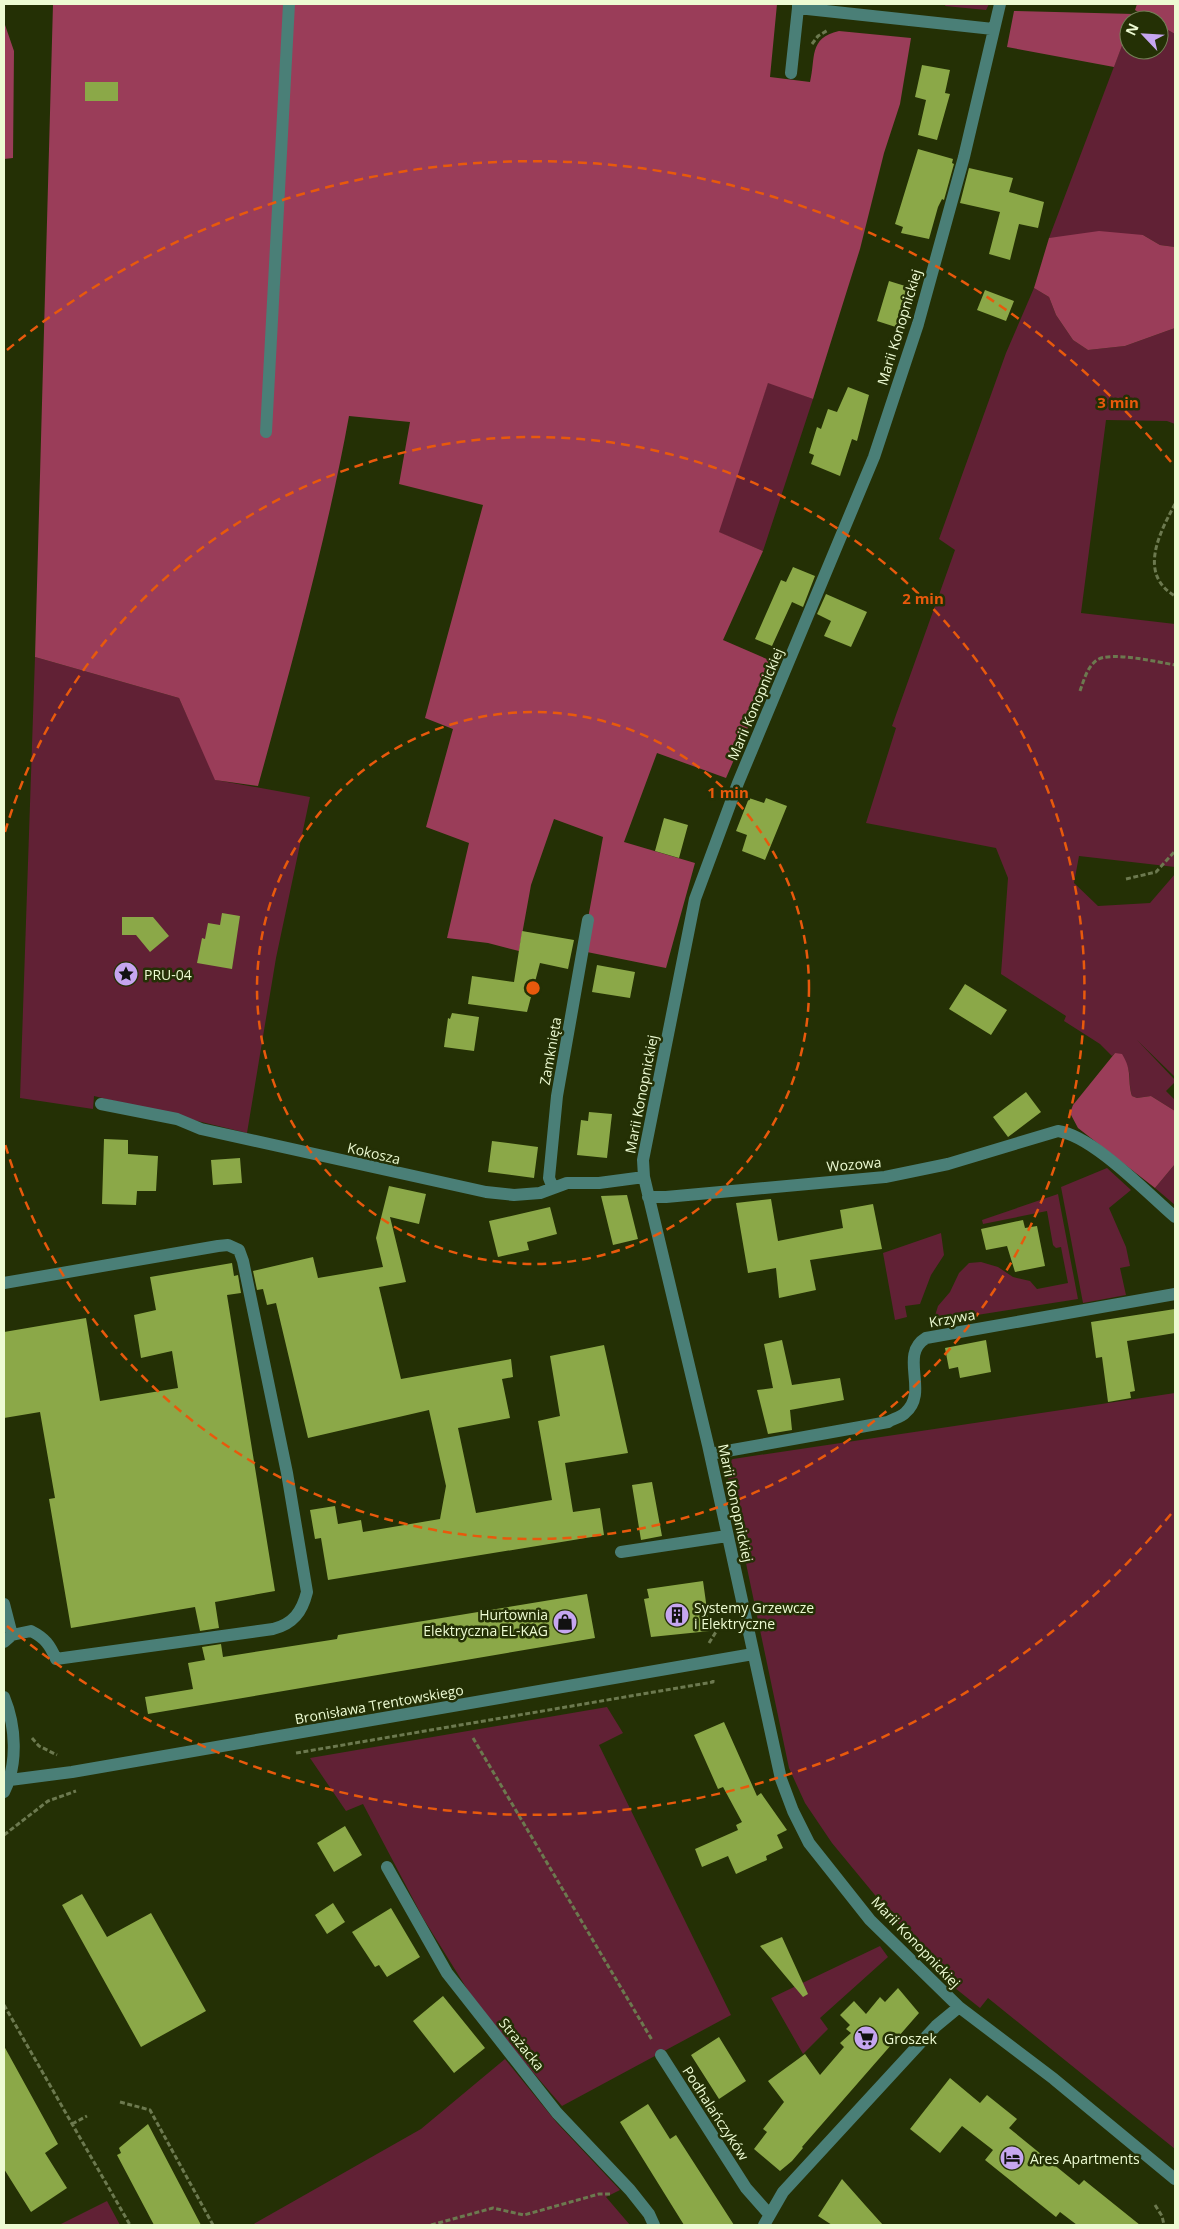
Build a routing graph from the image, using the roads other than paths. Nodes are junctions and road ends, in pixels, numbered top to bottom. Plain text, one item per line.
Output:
1 (289, 4) edge
2 (1000, 4) edge
3 (798, 6) edge
4 (993, 29) junction
5 (791, 73) dead end
6 (266, 432) dead end
7 (588, 920) dead end
8 (101, 1104) dead end
9 (644, 1177) junction
10 (553, 1188) junction
11 (648, 1196) junction
12 (1175, 1217) edge
13 (4, 1284) edge
14 (1175, 1294) edge
15 (710, 1454) junction
16 (727, 1536) junction
17 (621, 1552) dead end
18 (4, 1604) edge
19 (8, 1639) edge
20 (753, 1654) junction
21 (4, 1698) edge
22 (10, 1780) junction
23 (4, 1792) edge
24 (387, 1867) dead end
25 (959, 2007) junction
26 (661, 2055) road end
27 (1175, 2180) edge
28 (767, 2220) edge
29 (654, 2225) edge

1 - 6 street
2 - 4 street, Marii Konopnickiej
3 - 4 street
3 - 5 street
4 - 9 street, Marii Konopnickiej
7 - 10 street, Zamknięta
8 - 10 street, Kokosza
9 - 10 street, Kokosza
9 - 11 street, Marii Konopnickiej
11 - 12 street, Wozowa
11 - 15 street, Marii Konopnickiej
13 - 19 street
14 - 15 street, Krzywa
15 - 16 street, Marii Konopnickiej
16 - 17 street
16 - 20 street, Marii Konopnickiej
18 - 19 street
20 - 22 street, Bronisława Trentowskiego
20 - 25 street, Marii Konopnickiej
21 - 22 street
22 - 23 street
24 - 29 street, Strażacka
25 - 27 street, Marii Konopnickiej
25 - 28 street
26 - 28 street, Podhalańczyków

